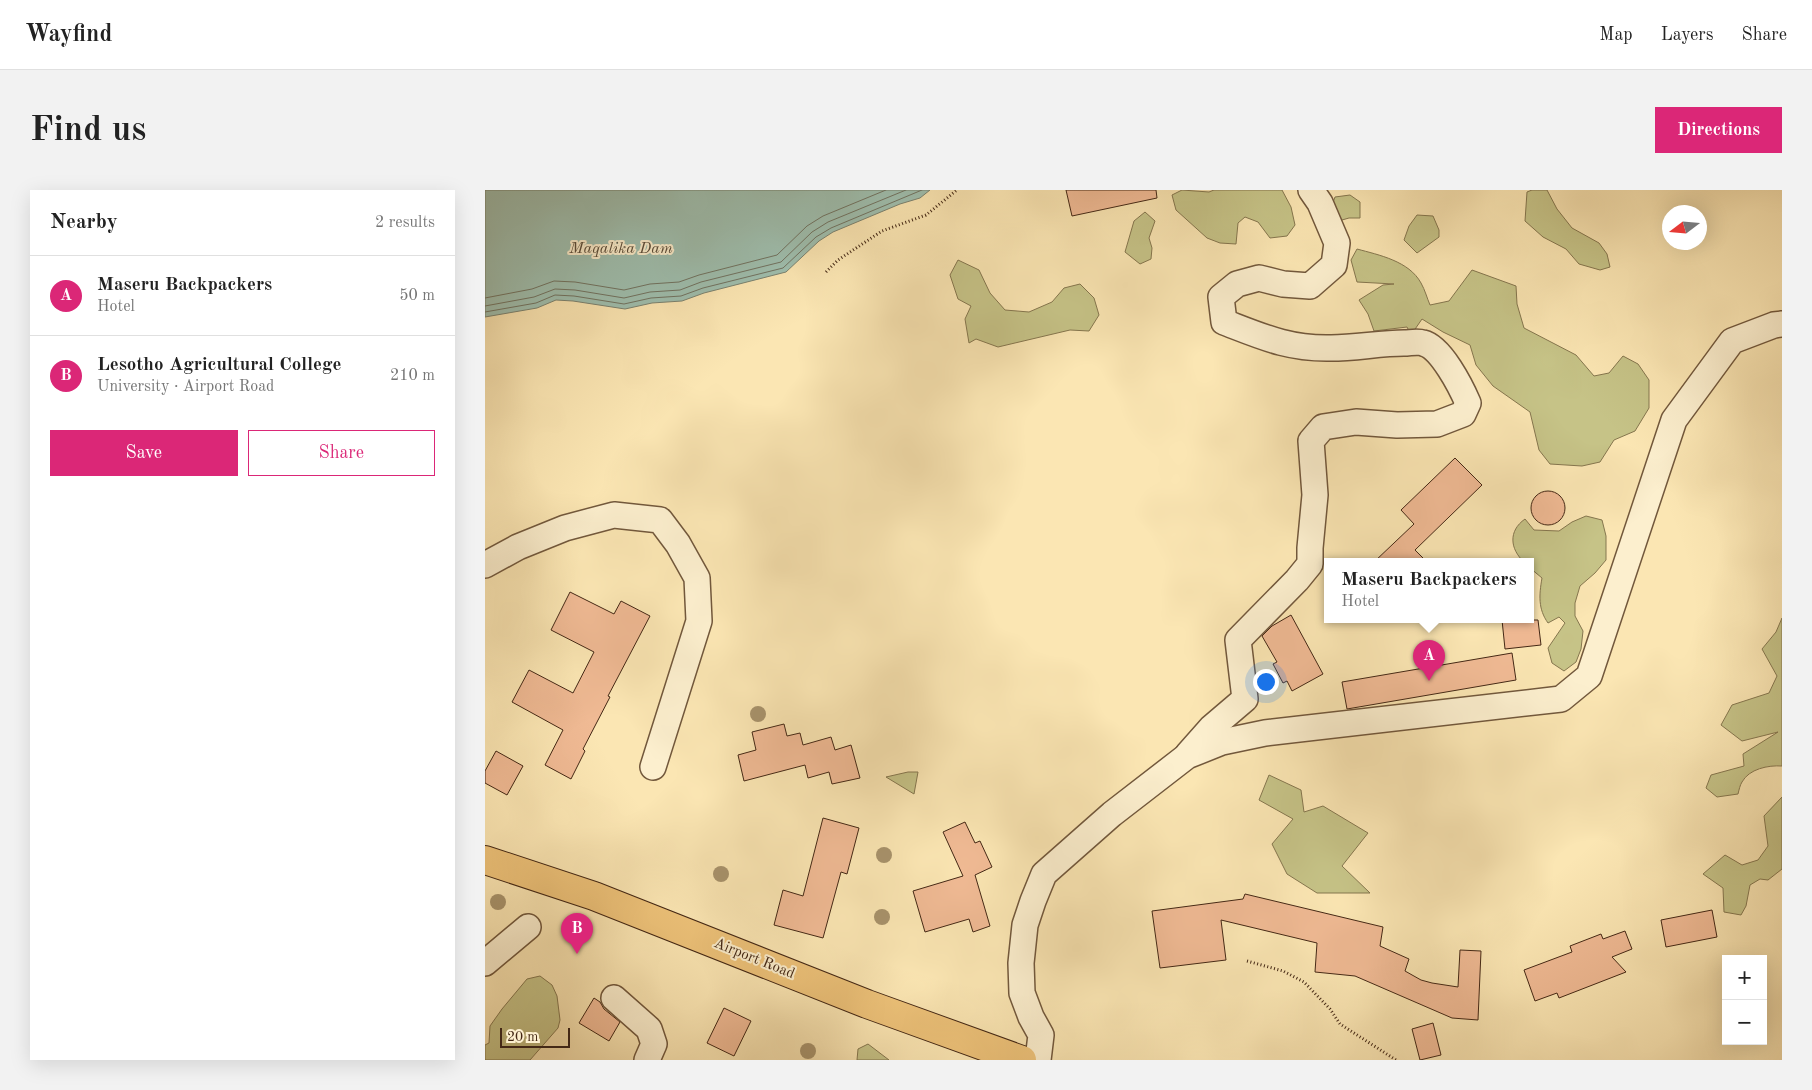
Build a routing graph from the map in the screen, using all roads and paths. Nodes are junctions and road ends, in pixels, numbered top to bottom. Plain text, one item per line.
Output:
1 (957, 190) edge
2 (1311, 190) edge
3 (826, 272) dead end
4 (1778, 324) edge
5 (485, 566) edge
6 (1187, 756) junction
7 (653, 767) dead end
8 (485, 860) edge
9 (528, 927) dead end
10 (1247, 961) dead end
11 (485, 963) edge
12 (614, 998) dead end
13 (647, 1060) edge
14 (1022, 1060) edge
15 (1038, 1060) edge
16 (1396, 1060) edge

1 - 3 path
2 - 6 street
4 - 6 street
5 - 7 street
6 - 15 street
8 - 14 main road, Airport Road
9 - 11 street
10 - 16 path
12 - 13 street

